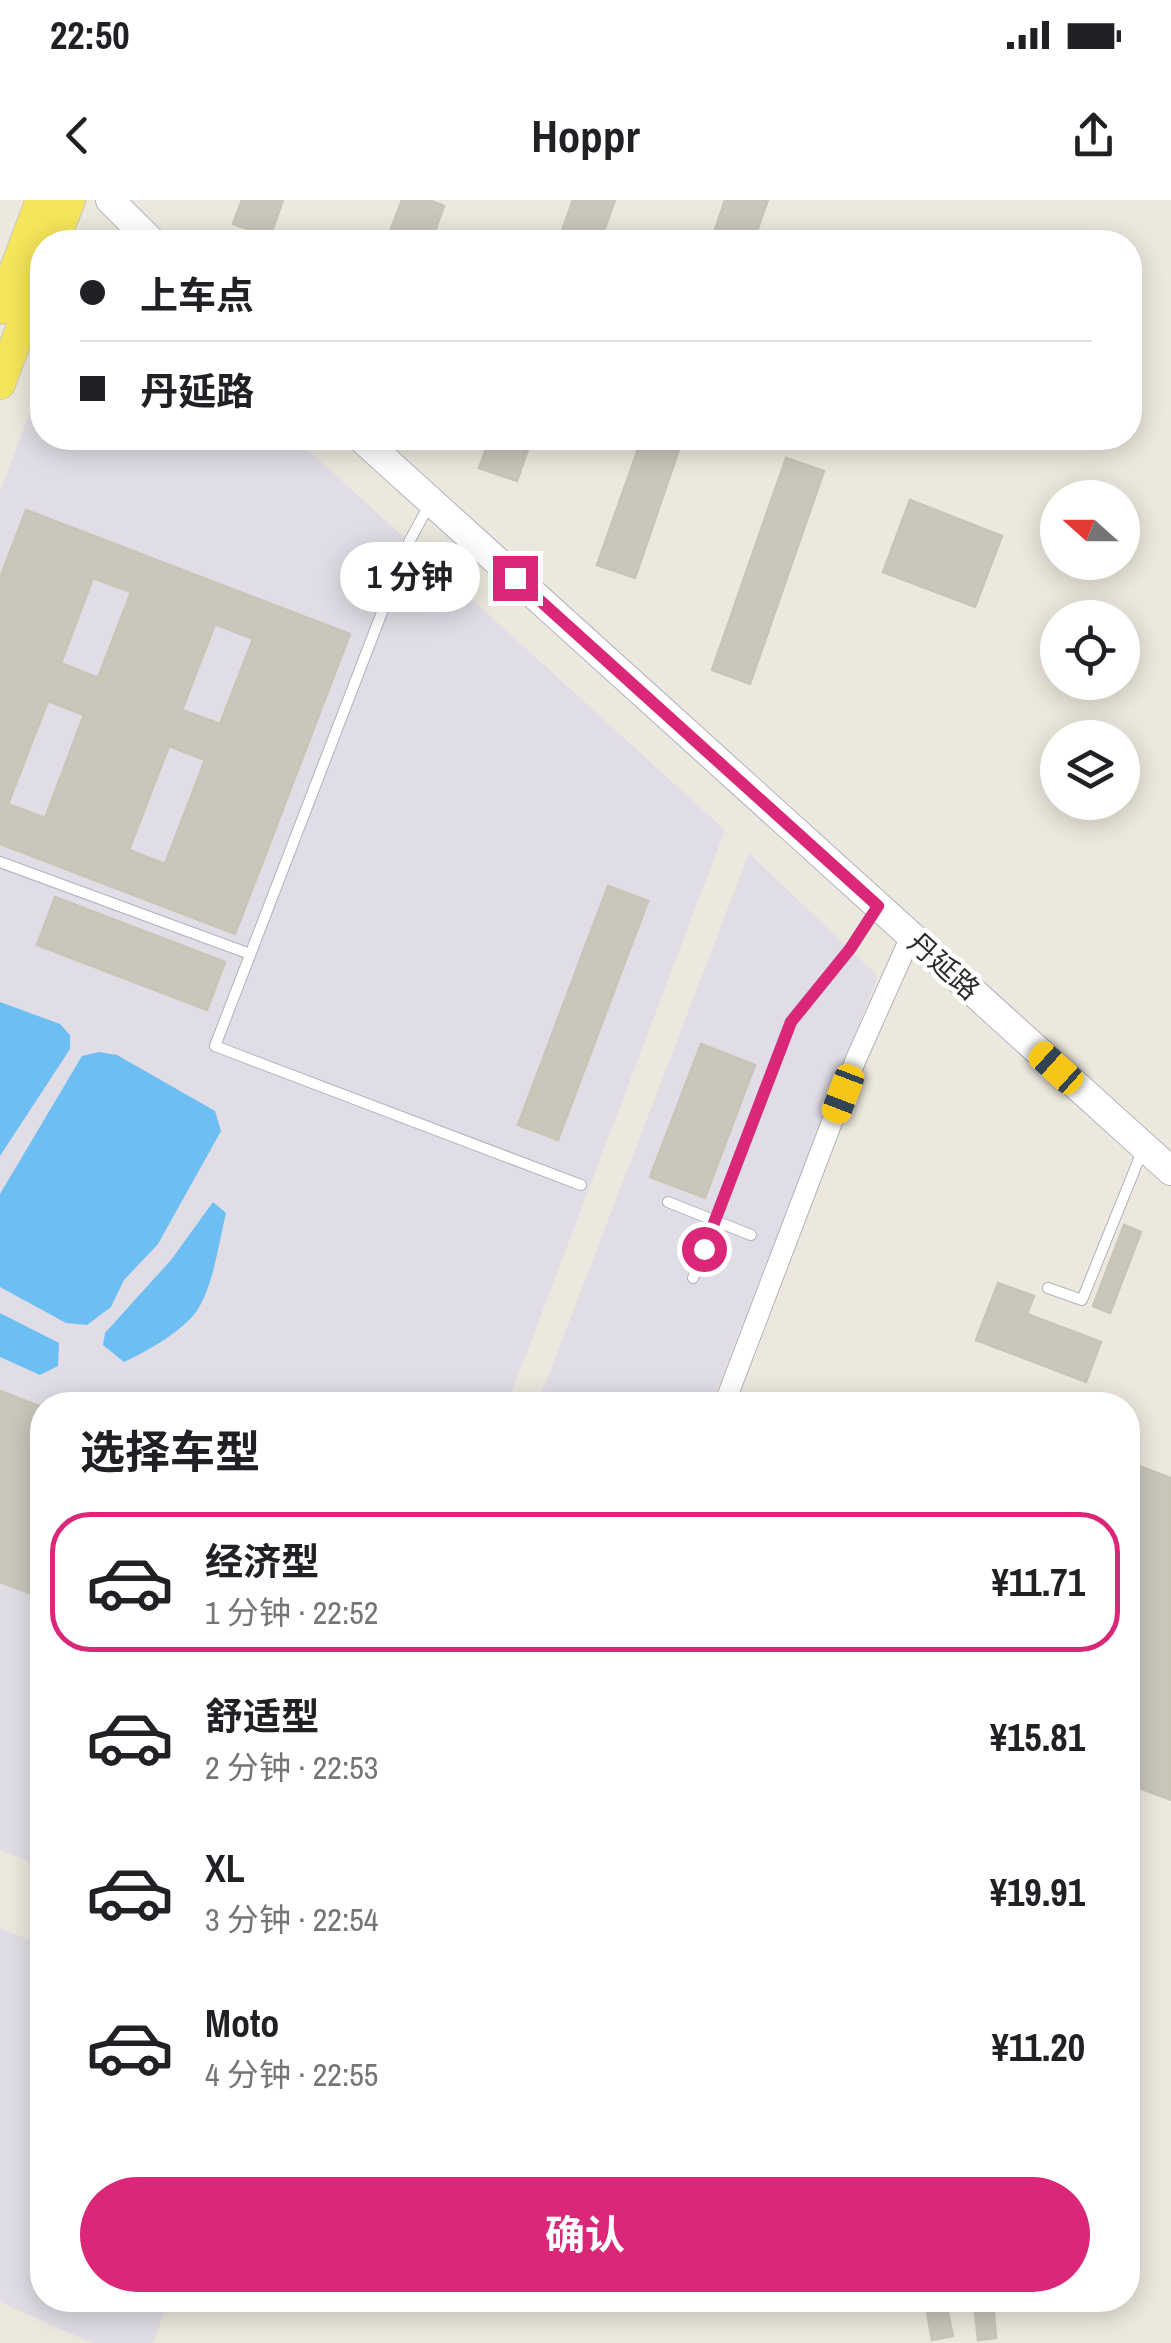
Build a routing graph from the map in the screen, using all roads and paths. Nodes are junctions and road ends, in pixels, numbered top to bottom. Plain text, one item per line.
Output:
1 (41, 200) edge
2 (70, 200) edge
3 (110, 200) edge
4 (59, 230) edge
5 (140, 230) edge
6 (30, 304) edge
7 (0, 310) edge
8 (0, 384) edge
9 (374, 450) edge
10 (431, 502) junction
11 (0, 862) edge
12 (878, 906) junction
13 (911, 936) junction
14 (250, 954) junction
15 (1144, 1146) junction
16 (1171, 1171) edge
17 (581, 1186) dead end
18 (668, 1202) dead end
19 (715, 1220) junction
20 (751, 1235) dead end
21 (693, 1278) dead end
22 (1048, 1288) dead end
23 (729, 1392) edge

1 - 7 main road
2 - 4 main road
3 - 5 main road
6 - 8 main road
9 - 10 main road, 丹延路
10 - 12 main road, 丹延路
10 - 14 lane
11 - 14 lane
12 - 13 main road, 丹延路
12 - 19 lane
13 - 15 main road, 丹延路
13 - 23 street
14 - 17 lane
15 - 16 main road, 丹延路
15 - 22 lane
18 - 19 lane
19 - 20 lane
19 - 21 lane

